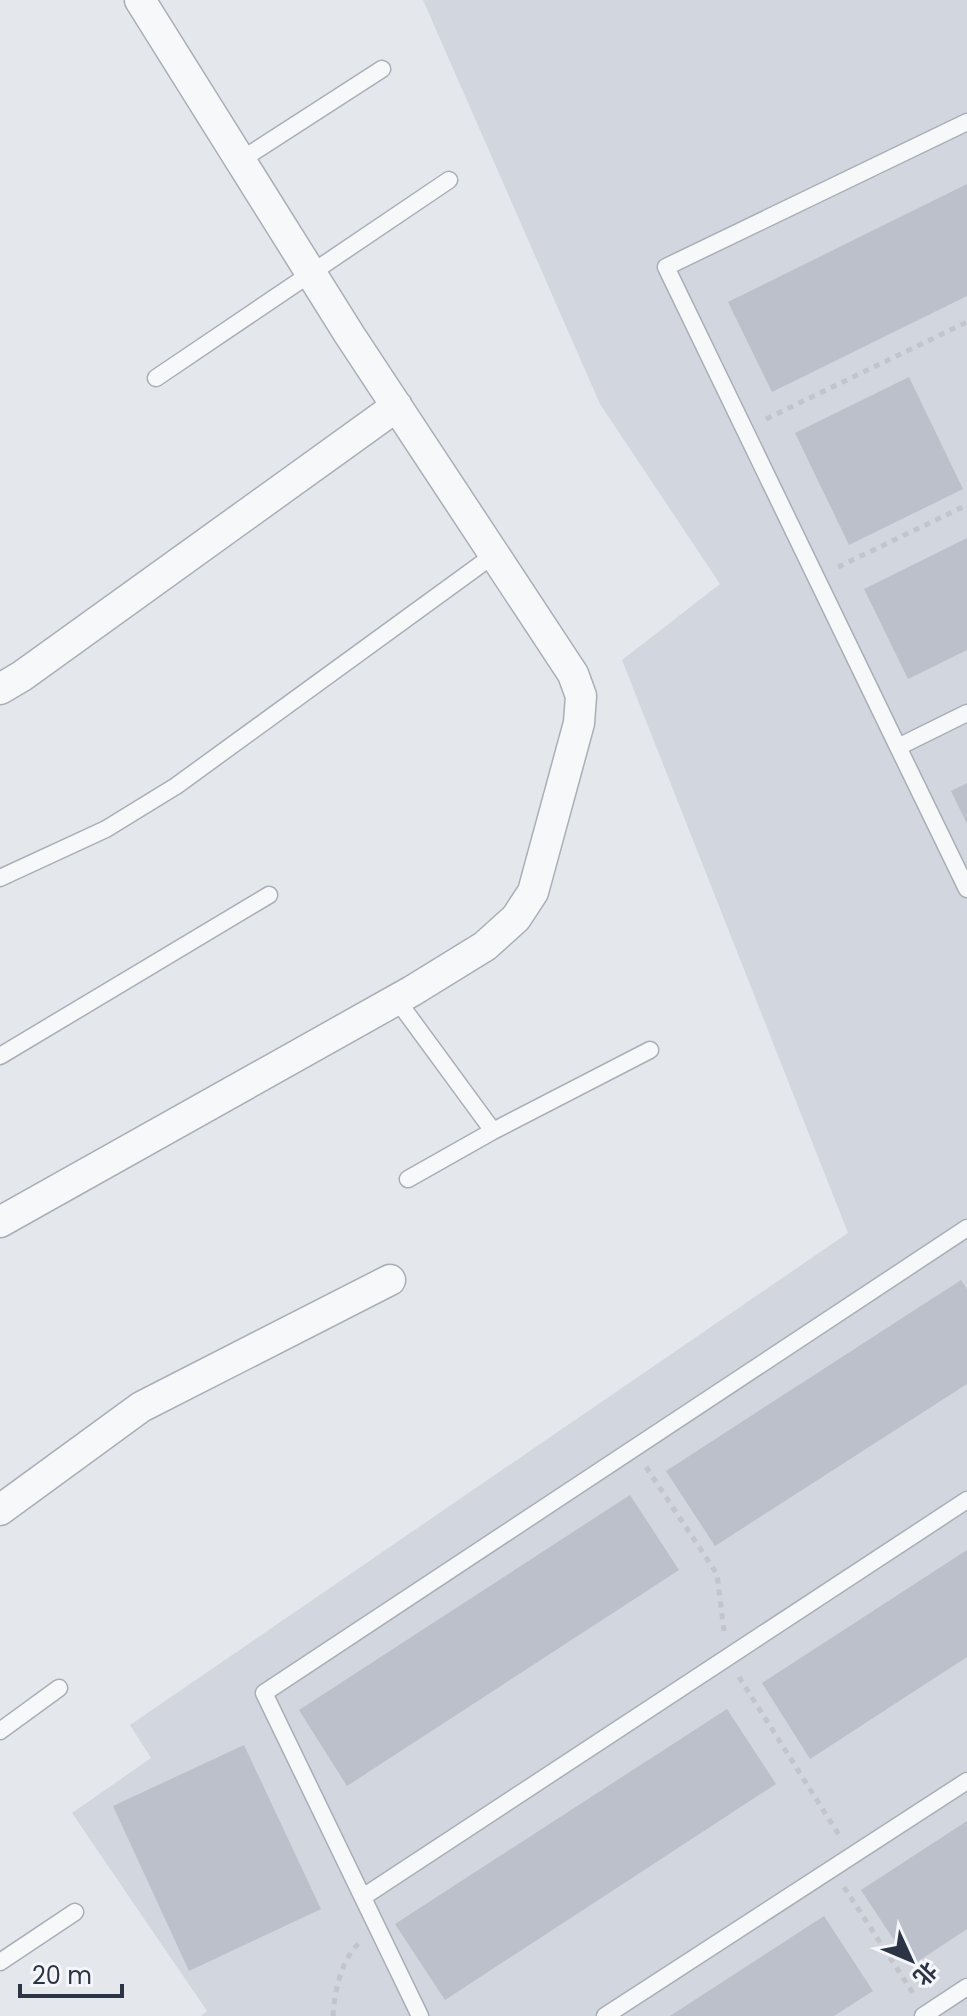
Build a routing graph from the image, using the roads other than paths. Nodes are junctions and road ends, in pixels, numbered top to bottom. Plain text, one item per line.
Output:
1 (140, 0) edge
2 (382, 69) dead end
3 (967, 122) edge
4 (241, 160) junction
5 (449, 180) dead end
6 (311, 273) junction
7 (156, 378) dead end
8 (397, 406) junction
9 (495, 554) junction
10 (0, 689) edge
11 (967, 713) edge
12 (898, 747) junction
13 (0, 878) edge
14 (967, 889) edge
15 (269, 895) dead end
16 (397, 1000) junction
17 (650, 1050) dead end
18 (0, 1056) edge
19 (493, 1131) junction
20 (408, 1179) dead end
21 (0, 1222) edge
22 (967, 1228) edge
23 (390, 1280) dead end
24 (967, 1500) edge
25 (0, 1510) edge
26 (59, 1688) dead end
27 (0, 1731) edge
28 (967, 1781) edge
29 (363, 1897) junction
30 (75, 1912) dead end
31 (0, 1962) edge
32 (967, 1987) edge
33 (925, 2015) edge
34 (420, 2016) edge
35 (605, 2016) edge

1 - 4 street
2 - 4 lane
3 - 12 lane
4 - 6 street
5 - 6 lane
6 - 7 lane
6 - 8 street
8 - 9 street
8 - 10 street
9 - 13 lane
9 - 16 street
11 - 12 lane
12 - 14 lane
15 - 18 lane
16 - 19 lane
16 - 21 street
17 - 19 lane
19 - 20 lane
22 - 29 lane
23 - 25 street
24 - 29 lane
26 - 27 lane
28 - 35 lane
29 - 34 lane
30 - 31 lane
32 - 33 lane

